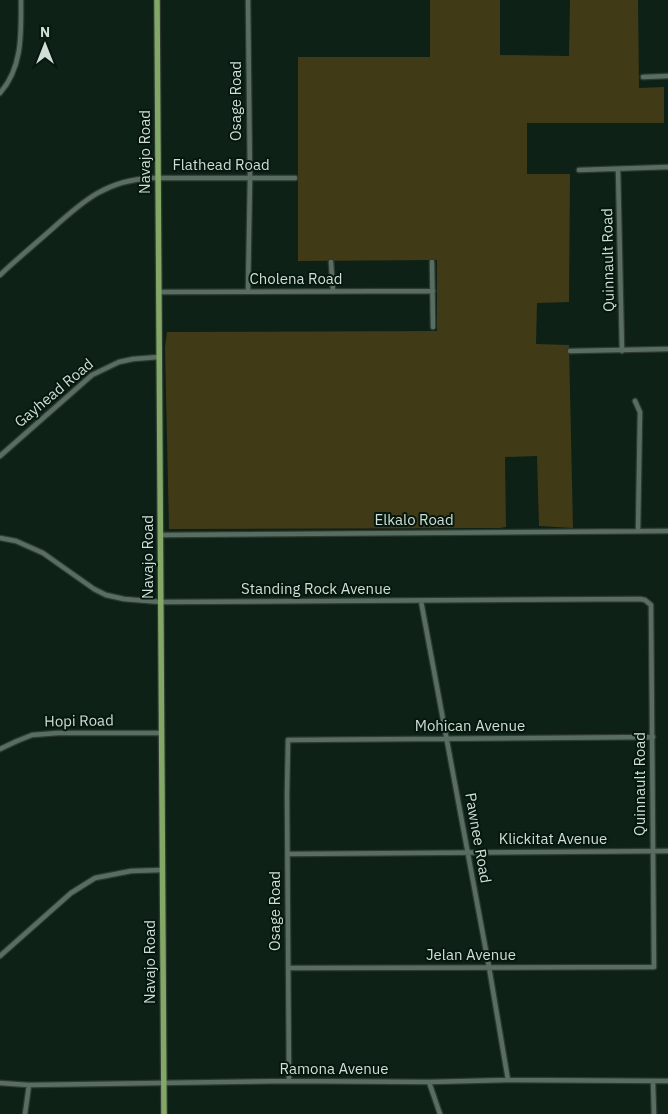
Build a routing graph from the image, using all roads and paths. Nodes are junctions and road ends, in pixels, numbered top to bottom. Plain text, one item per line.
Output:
1 (21, 0) edge
2 (157, 0) edge
3 (248, 0) edge
4 (668, 76) edge
5 (643, 77) dead end
6 (0, 93) edge
7 (668, 167) edge
8 (618, 169) junction
9 (579, 170) dead end
10 (158, 178) junction
11 (250, 178) junction
12 (295, 178) dead end
13 (330, 262) dead end
14 (432, 262) dead end
15 (0, 275) edge
16 (333, 291) junction
17 (432, 291) junction
18 (159, 292) junction
19 (248, 292) junction
20 (433, 327) dead end
21 (668, 350) edge
22 (570, 351) dead end
23 (622, 351) junction
24 (159, 357) junction
25 (635, 401) dead end
26 (0, 456) edge
27 (638, 531) junction
28 (668, 531) edge
29 (161, 535) junction
30 (0, 538) edge
31 (421, 601) junction
32 (160, 602) junction
33 (649, 602) joint
34 (161, 733) junction
35 (653, 737) junction
36 (446, 739) junction
37 (288, 740) joint
38 (0, 749) edge
39 (668, 851) edge
40 (467, 852) junction
41 (653, 852) junction
42 (288, 854) junction
43 (162, 870) junction
44 (0, 956) edge
45 (489, 967) junction
46 (654, 967) joint
47 (288, 968) junction
48 (508, 1080) junction
49 (668, 1080) edge
50 (289, 1081) junction
51 (653, 1081) junction
52 (429, 1082) junction
53 (163, 1083) junction
54 (0, 1084) edge
55 (28, 1085) junction
56 (25, 1114) edge
57 (164, 1114) edge
58 (440, 1114) edge
59 (654, 1114) edge

1 - 6 street
2 - 10 main road, Navajo Road
3 - 11 street, Osage Road
4 - 5 street
7 - 8 street
8 - 9 street
8 - 23 street, Quinnault Road
10 - 11 street, Flathead Road
10 - 15 street, Flathead Road
10 - 18 main road, Navajo Road
11 - 12 street, Flathead Road
11 - 19 street, Osage Road
13 - 16 street
14 - 17 street
16 - 17 street, Cholena Road
16 - 19 street, Cholena Road
17 - 20 street
18 - 19 street, Cholena Road
18 - 24 main road, Navajo Road
21 - 23 street
22 - 23 street
24 - 26 street, Gayhead Road
24 - 29 main road, Navajo Road
25 - 27 street
27 - 28 street, Elkalo Road
27 - 29 street, Elkalo Road
29 - 32 main road, Navajo Road
30 - 32 street, Standing Rock Avenue
31 - 32 street, Standing Rock Avenue
31 - 33 street, Standing Rock Avenue
31 - 36 street, Pawnee Road
32 - 34 main road, Navajo Road
33 - 35 street, Quinnault Road
34 - 38 street, Hopi Road
34 - 43 main road, Navajo Road
35 - 36 street, Mohican Avenue
35 - 41 street, Quinnault Road
36 - 37 street, Mohican Avenue
36 - 40 street, Pawnee Road
37 - 42 street, Osage Road
39 - 41 street, Klickitat Avenue
40 - 41 street, Klickitat Avenue
40 - 42 street, Klickitat Avenue
40 - 45 street, Pawnee Road
41 - 46 street, Quinnault Road
42 - 47 street, Osage Road
43 - 44 street
43 - 53 main road, Navajo Road
45 - 46 street, Jelan Avenue
45 - 47 street, Jelan Avenue
45 - 48 street, Pawnee Road
47 - 50 street, Osage Road
48 - 51 street, Ramona Avenue
48 - 52 street, Ramona Avenue
49 - 51 street, Ramona Avenue
50 - 52 street, Ramona Avenue
50 - 53 street, Ramona Avenue
51 - 59 street
52 - 58 street
53 - 55 street, Ramona Avenue
53 - 57 main road, Navajo Road
54 - 55 street, Ramona Avenue
55 - 56 street

